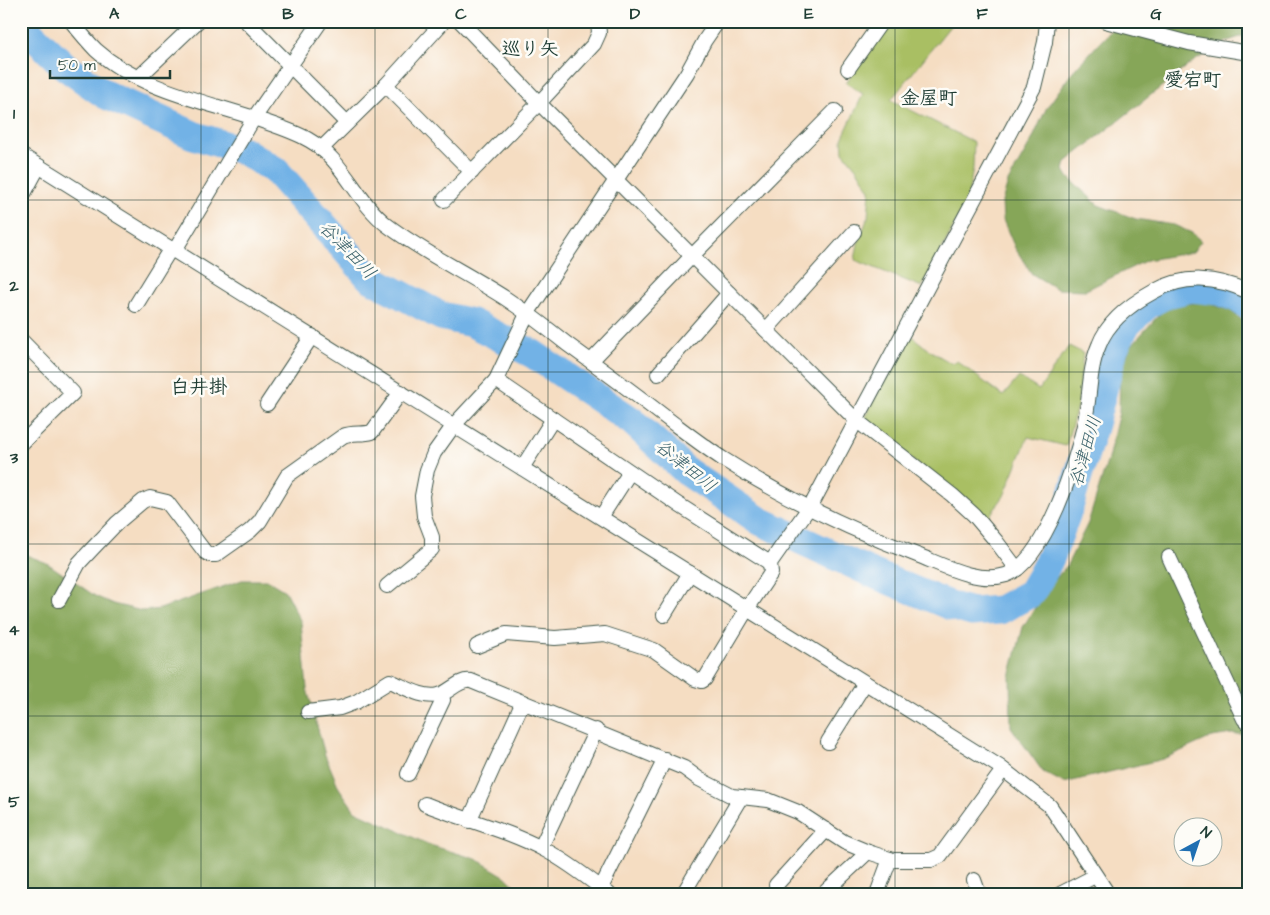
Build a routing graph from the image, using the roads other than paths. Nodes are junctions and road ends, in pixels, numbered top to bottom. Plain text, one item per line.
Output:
1 (71, 21) edge
2 (198, 21) edge
3 (246, 21) edge
4 (321, 21) edge
5 (444, 21) edge
6 (460, 21) edge
7 (598, 21) edge
8 (718, 21) edge
9 (882, 21) edge
10 (1047, 21) edge
11 (1105, 21) edge
12 (1249, 53) edge
13 (290, 66) junction
14 (848, 69) dead end
15 (138, 78) junction
16 (386, 85) junction
17 (539, 103) junction
18 (835, 111) dead end
19 (254, 118) junction
20 (347, 123) junction
21 (321, 148) junction
22 (21, 155) edge
23 (39, 166) junction
24 (472, 172) junction
25 (616, 179) junction
26 (21, 199) edge
27 (444, 200) dead end
28 (854, 232) dead end
29 (173, 249) junction
30 (692, 256) junction
31 (1249, 292) edge
32 (729, 293) junction
33 (136, 305) dead end
34 (527, 314) junction
35 (766, 330) junction
36 (312, 336) junction
37 (21, 340) edge
38 (590, 361) junction
39 (498, 374) junction
40 (658, 374) dead end
41 (401, 392) junction
42 (267, 404) dead end
43 (553, 420) junction
44 (856, 420) junction
45 (454, 425) junction
46 (21, 444) edge
47 (522, 468) junction
48 (630, 472) junction
49 (805, 513) junction
50 (601, 517) junction
51 (1170, 557) dead end
52 (774, 558) junction
53 (1017, 569) junction
54 (690, 573) junction
55 (387, 586) dead end
56 (59, 600) dead end
57 (747, 609) junction
58 (664, 615) dead end
59 (476, 646) dead end
60 (865, 683) junction
61 (440, 695) junction
62 (523, 702) junction
63 (308, 712) dead end
64 (1249, 724) edge
65 (596, 730) junction
66 (828, 742) dead end
67 (665, 759) junction
68 (1003, 770) junction
69 (408, 774) dead end
70 (741, 797) junction
71 (425, 804) dead end
72 (469, 821) junction
73 (826, 830) junction
74 (540, 848) junction
75 (868, 852) junction
76 (890, 859) junction
77 (1095, 876) junction
78 (974, 880) dead end
79 (776, 885) dead end
80 (605, 891) edge
81 (682, 894) edge
82 (822, 894) edge
83 (877, 894) edge
84 (978, 894) edge
85 (1060, 894) edge
86 (1108, 894) edge

1 - 15 street
2 - 15 street
3 - 13 street
4 - 13 street
5 - 16 street
6 - 17 street
7 - 17 street
8 - 25 street
9 - 14 street
10 - 44 street
11 - 12 street
13 - 19 street
13 - 20 street
15 - 19 street
16 - 20 street
16 - 24 street
17 - 24 street
17 - 25 street
18 - 30 street
19 - 21 street
19 - 29 street
20 - 21 street
21 - 34 street
22 - 23 street
23 - 26 street
23 - 29 street
24 - 27 street
25 - 30 street
25 - 34 street
28 - 35 street
29 - 33 street
29 - 36 street
30 - 32 street
30 - 38 street
31 - 53 street
32 - 35 street
32 - 40 street
34 - 38 street
34 - 39 street
35 - 44 street
36 - 41 street
36 - 42 street
37 - 46 street
38 - 49 street
39 - 43 street
39 - 45 street
41 - 45 street
41 - 56 street
43 - 47 street
43 - 48 street
44 - 49 street
44 - 53 street
45 - 47 street
45 - 55 street
47 - 50 street
48 - 50 street
48 - 52 street
49 - 52 street
49 - 53 street
50 - 54 street
51 - 64 street
52 - 57 street
54 - 57 street
54 - 58 street
57 - 59 street
57 - 60 street
60 - 66 street
60 - 68 street
61 - 62 street
61 - 63 street
61 - 69 street
62 - 65 street
62 - 72 street
65 - 67 street
65 - 74 street
67 - 70 street
67 - 80 street
68 - 76 street
68 - 77 street
70 - 73 street
70 - 81 street
71 - 72 street
72 - 74 street
73 - 75 street
73 - 79 street
74 - 80 street
75 - 76 street
75 - 82 street
76 - 83 street
77 - 85 street
77 - 86 street
78 - 84 street

